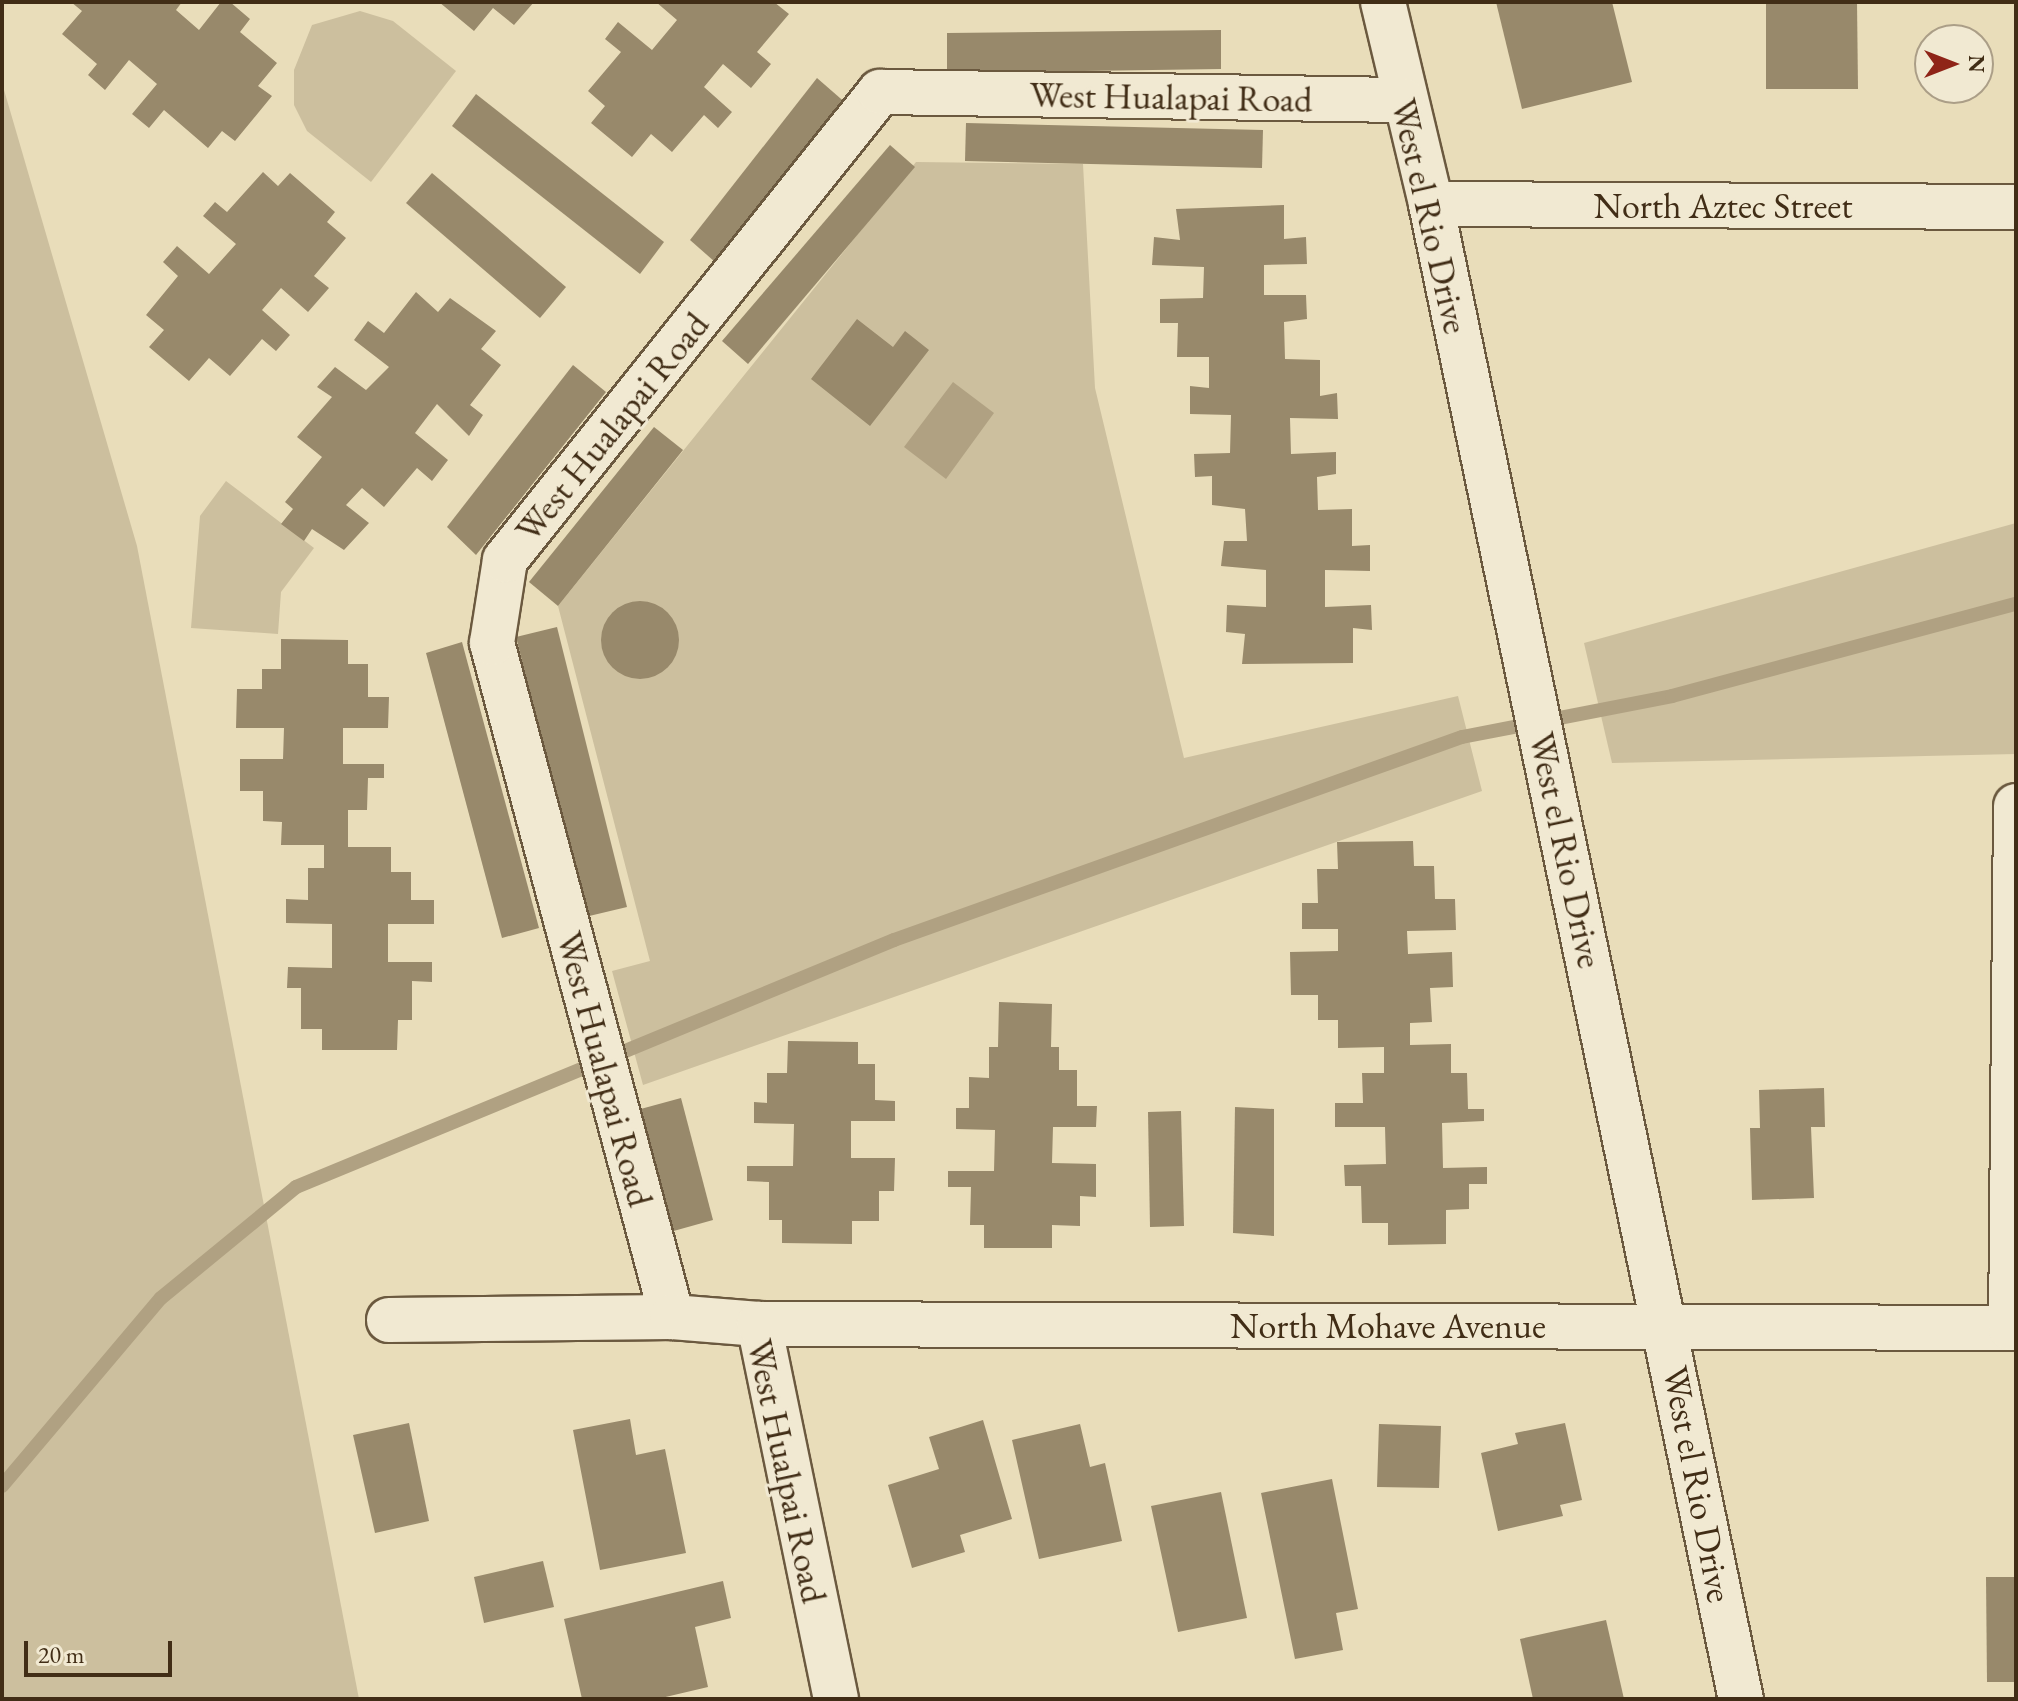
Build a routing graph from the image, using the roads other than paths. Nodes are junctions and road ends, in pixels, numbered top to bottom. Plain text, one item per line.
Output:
1 (1383, 2) edge
2 (1403, 100) junction
3 (1431, 204) junction
4 (2016, 207) edge
5 (2016, 806) edge
6 (672, 1317) junction
7 (389, 1320) dead end
8 (759, 1324) junction
9 (1666, 1326) junction
10 (2014, 1328) edge
11 (836, 1699) edge
12 (1741, 1699) edge

1 - 2 street, West el Rio Drive
2 - 3 street, West el Rio Drive
2 - 6 street, West Hualapai Road
3 - 4 street, North Aztec Street
3 - 9 street, West el Rio Drive
5 - 10 street
6 - 7 street, West Hualpai Road
6 - 8 street, West Hualpai Road
8 - 9 street, North Mohave Avenue
8 - 11 street, West Hualpai Road
9 - 10 street, North Mohave Avenue
9 - 12 street, West el Rio Drive

